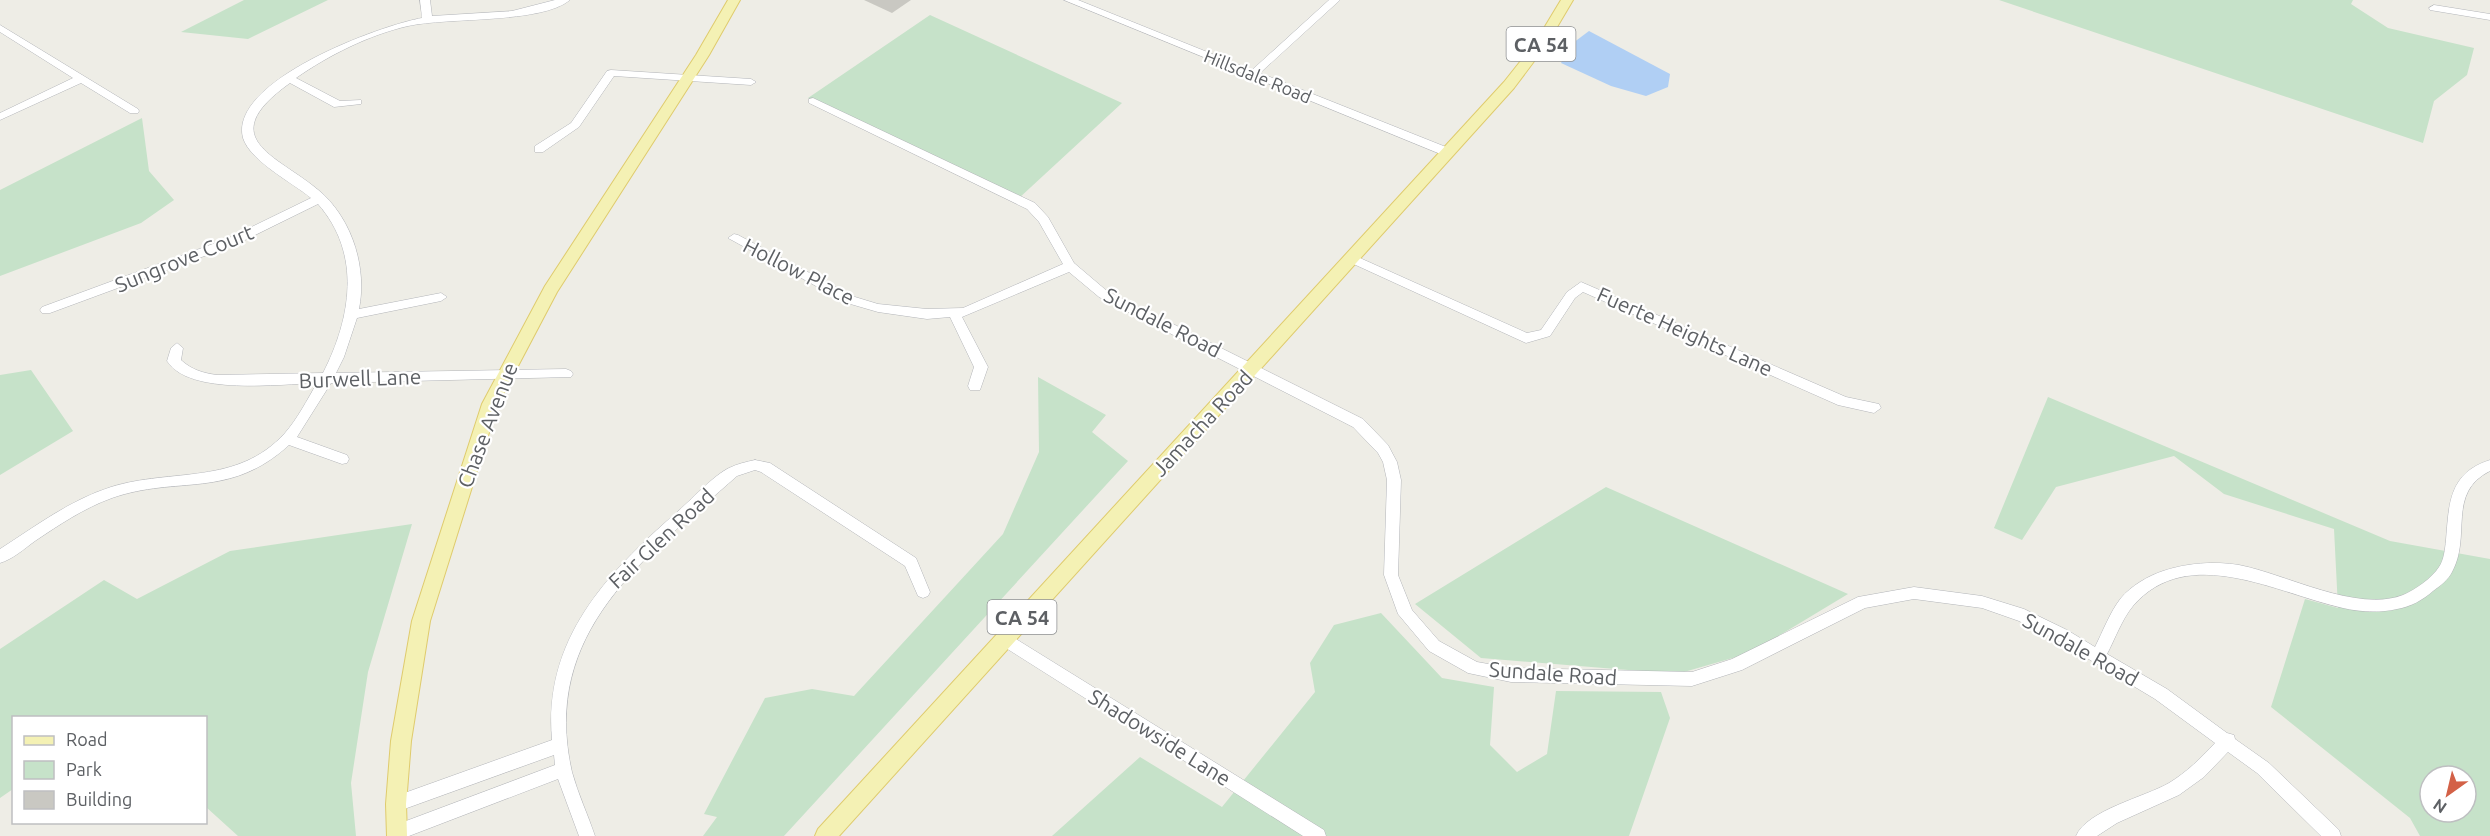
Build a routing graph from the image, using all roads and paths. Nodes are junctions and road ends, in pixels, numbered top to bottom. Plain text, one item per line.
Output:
1 (425, 0) edge
2 (566, 0) edge
3 (734, 0) edge
4 (1068, 0) edge
5 (1335, 0) edge
6 (1567, 0) edge
7 (2434, 8) dead end
8 (2490, 17) edge
9 (427, 19) junction
10 (0, 28) edge
11 (1253, 74) junction
12 (688, 76) junction
13 (80, 78) junction
14 (291, 79) junction
15 (750, 82) dead end
16 (813, 101) dead end
17 (357, 102) dead end
18 (134, 111) dead end
19 (0, 117) edge
20 (539, 149) dead end
21 (1447, 152) junction
22 (320, 198) junction
23 (734, 238) dead end
24 (1351, 258) junction
25 (1070, 266) junction
26 (441, 297) dead end
27 (46, 310) dead end
28 (954, 313) junction
29 (354, 314) junction
30 (177, 348) dead end
31 (1253, 368) junction
32 (504, 373) junction
33 (566, 374) dead end
34 (327, 380) junction
35 (975, 386) dead end
36 (1874, 408) dead end
37 (288, 439) junction
38 (342, 459) dead end
39 (2490, 465) edge
40 (0, 557) edge
41 (923, 592) dead end
42 (1003, 638) junction
43 (2099, 655) junction
44 (2228, 740) junction
45 (560, 745) junction
46 (564, 769) junction
47 (396, 804) junction
48 (397, 834) edge
49 (587, 836) edge
50 (825, 836) edge
51 (1318, 836) edge
52 (2084, 836) edge
53 (2333, 836) edge

1 - 9 street
2 - 9 street
3 - 12 main road, Chase Avenue
4 - 11 street, Hillsdale Road
5 - 11 street
6 - 21 main road, Jamacha Road / CA 54
7 - 8 street
9 - 14 street
10 - 13 street
11 - 21 street, Hillsdale Road
12 - 15 street
12 - 20 street
12 - 32 main road, Chase Avenue
13 - 18 street
13 - 19 street
14 - 17 street
14 - 22 street
16 - 25 street, Sundale Road
21 - 24 main road, Jamacha Road / CA 54
22 - 27 street, Sungrove Court
22 - 29 street
23 - 28 street, Hollow Place
24 - 31 main road, Jamacha Road / CA 54
24 - 36 street, Fuerte Heights Lane
25 - 28 street, Hollow Place
25 - 31 street, Sundale Road
26 - 29 street
28 - 35 street
29 - 34 street
30 - 34 street, Burwell Lane
31 - 42 main road, Jamacha Road / CA 54
31 - 43 street, Sundale Road
32 - 33 street, Burwell Lane
32 - 34 street, Burwell Lane
32 - 47 main road, Chase Avenue
34 - 37 street
37 - 38 street
37 - 40 street
39 - 43 street
41 - 45 street, Fair Glen Road
42 - 50 main road, Jamacha Road / CA 54
42 - 51 street, Shadowside Lane
43 - 44 street, Sundale Road
44 - 52 street
44 - 53 street, Sundale Road
45 - 46 street, Fair Glen Road
45 - 47 street
46 - 48 street
46 - 49 street, Fair Glen Road
47 - 48 main road, Chase Avenue

